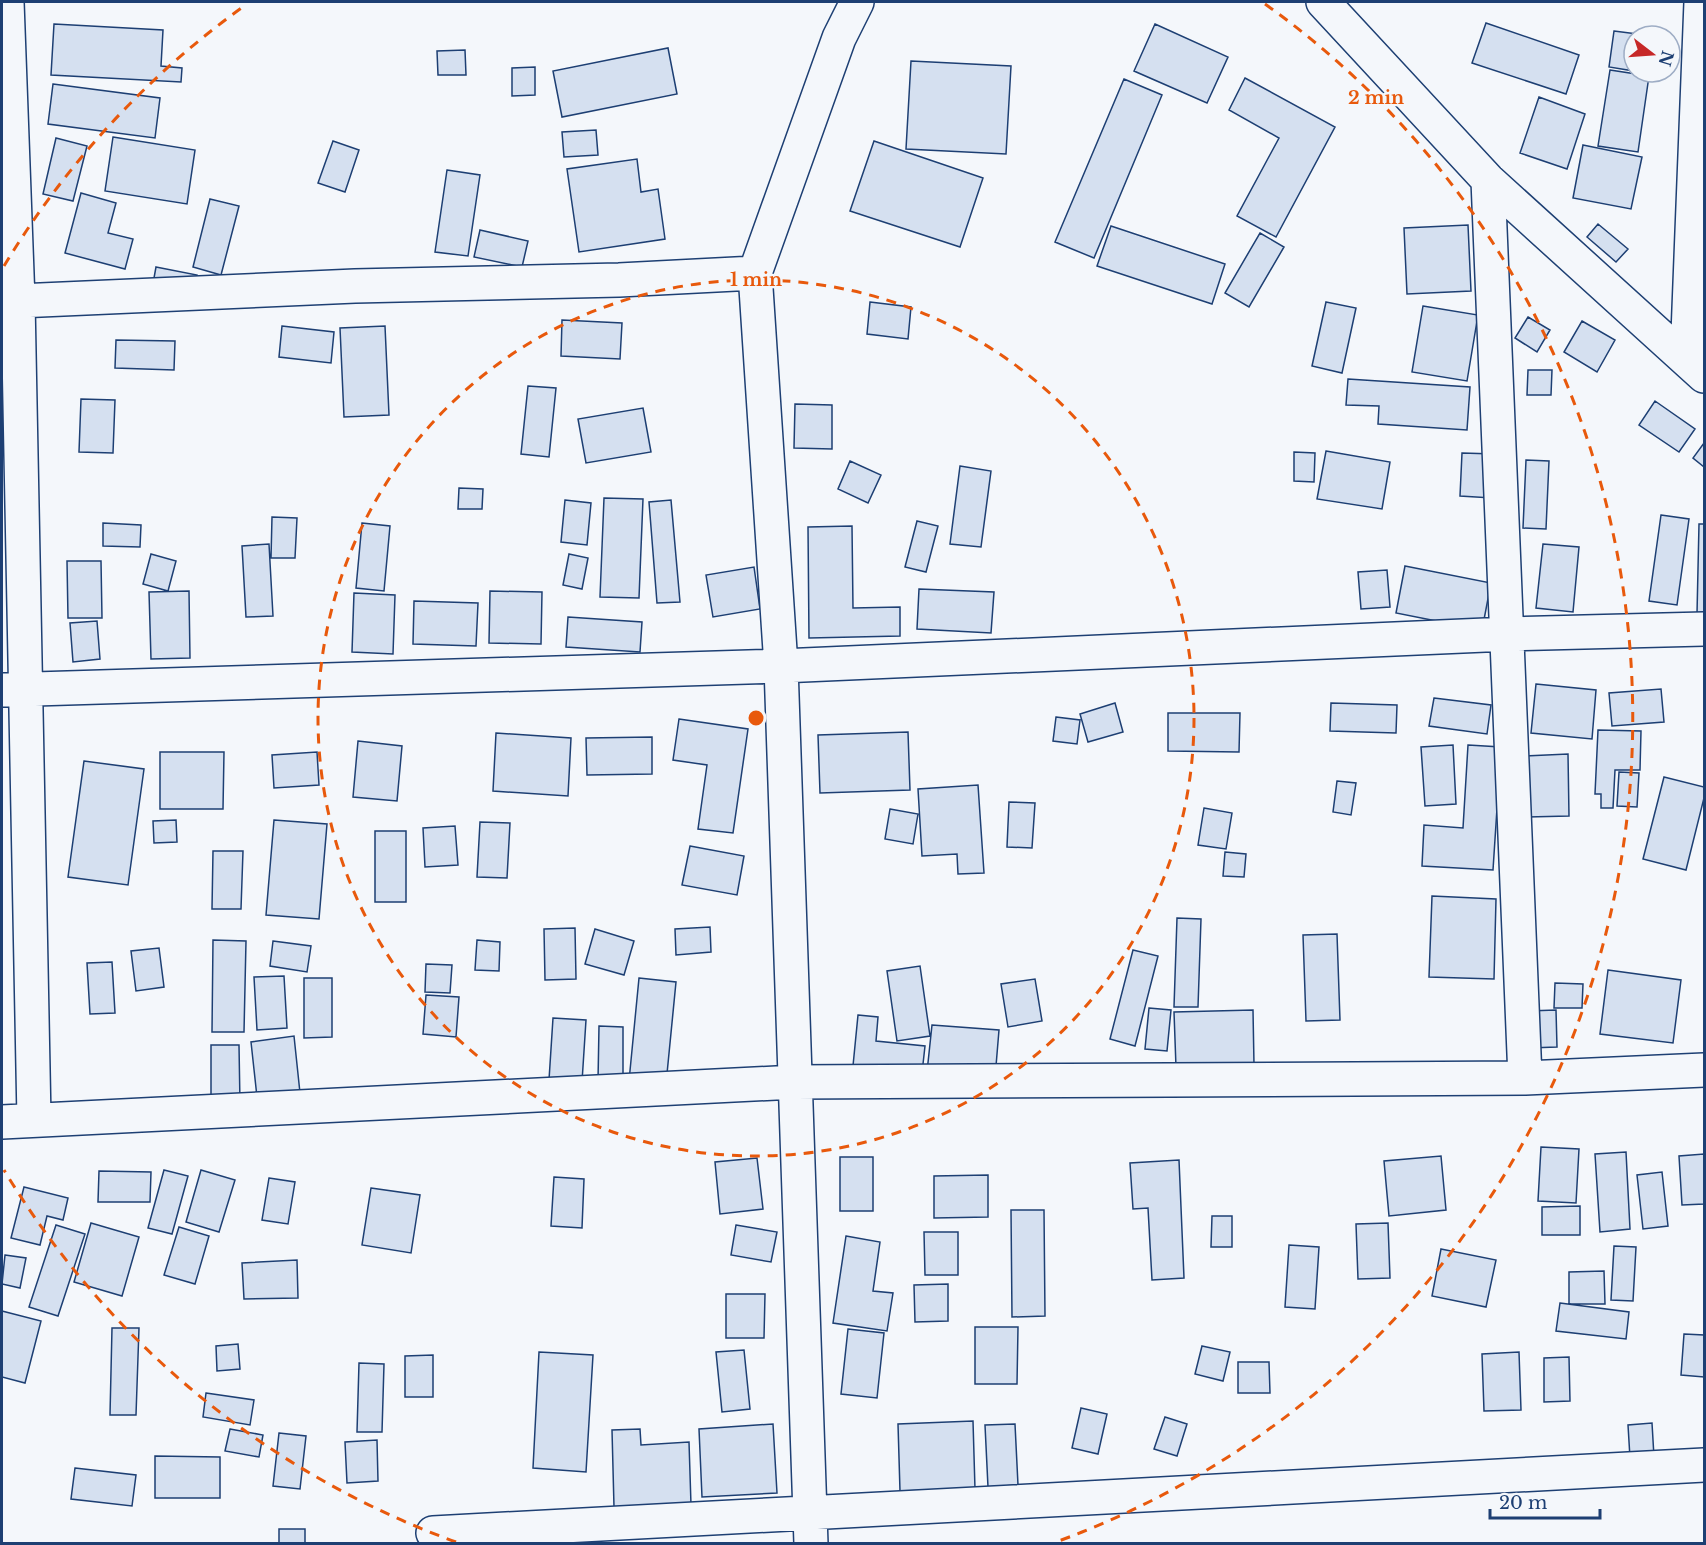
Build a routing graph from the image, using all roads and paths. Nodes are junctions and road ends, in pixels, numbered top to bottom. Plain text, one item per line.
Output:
1 (7, 2) edge
2 (857, 2) edge
3 (1323, 2) edge
4 (1701, 2) edge
5 (1488, 180) junction
6 (755, 273) junction
7 (18, 301) junction
8 (1696, 368) edge
9 (1704, 629) edge
10 (1508, 634) junction
11 (781, 666) junction
12 (14, 689) edge
13 (1704, 1070) edge
14 (1525, 1078) junction
15 (795, 1082) junction
16 (34, 1120) junction
17 (2, 1122) edge
18 (1704, 1466) edge
19 (808, 1511) junction
20 (433, 1533) dead end
21 (811, 1544) edge

1 - 7 street
2 - 6 street
3 - 5 street
4 - 8 street
5 - 8 street
5 - 10 street
6 - 7 street
6 - 11 street
7 - 12 street
9 - 10 street
10 - 11 street
10 - 14 street
11 - 12 street
11 - 15 street
12 - 16 street
13 - 14 street
14 - 15 street
15 - 16 street
15 - 19 street
16 - 17 street
18 - 19 street
19 - 20 street
19 - 21 street

